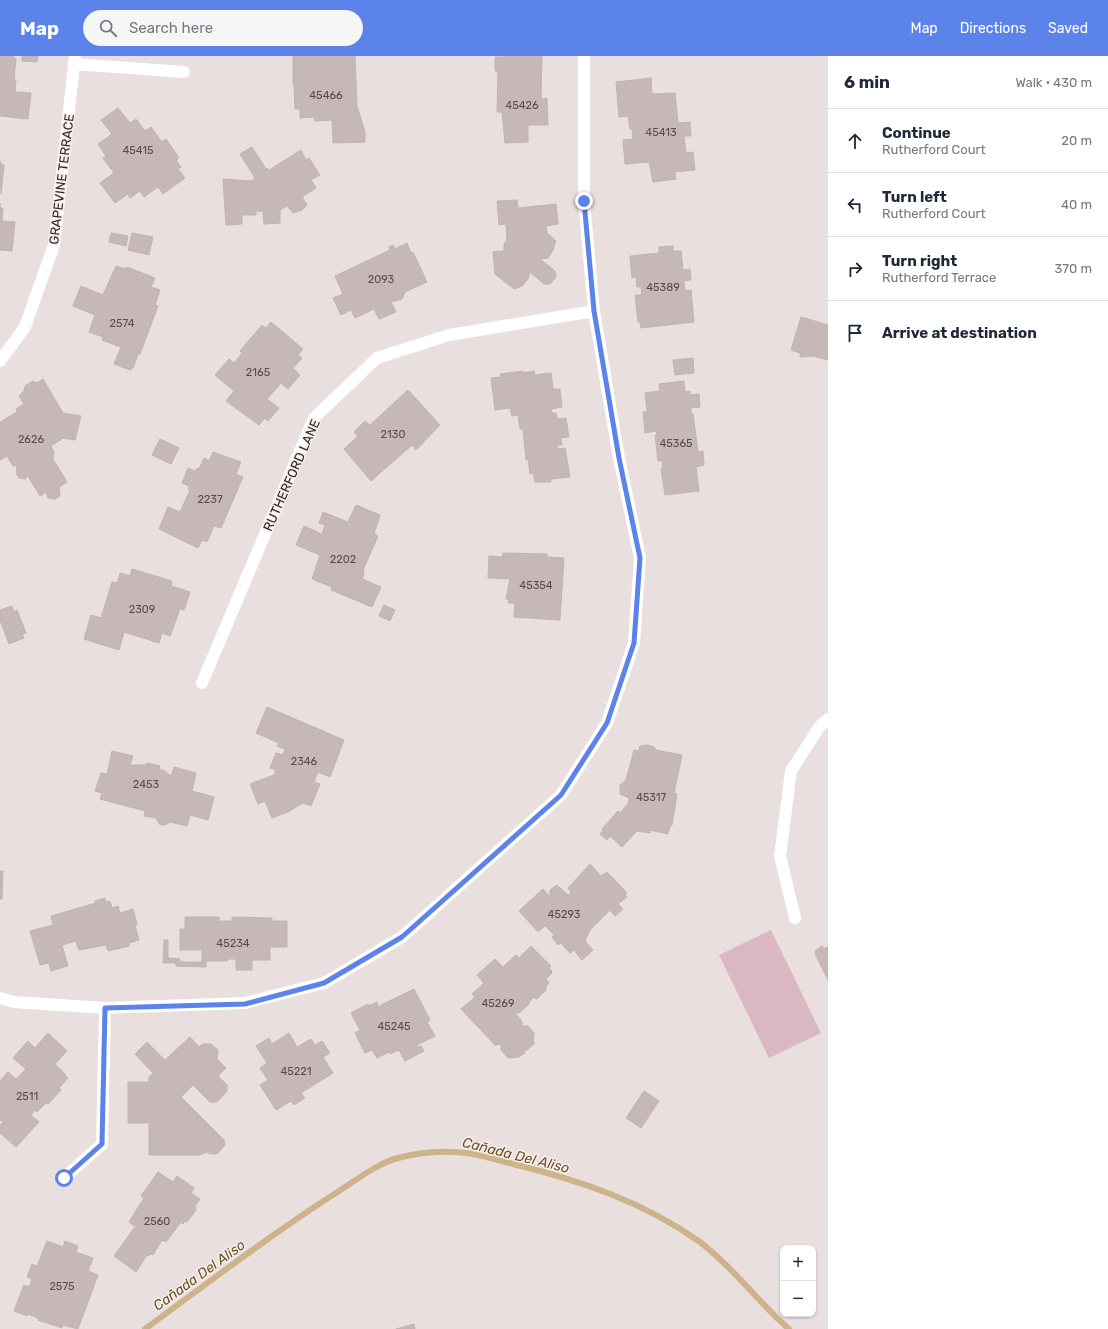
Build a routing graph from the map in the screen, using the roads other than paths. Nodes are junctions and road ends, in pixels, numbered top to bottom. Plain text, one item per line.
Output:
1 (584, 56) edge
2 (74, 60) edge
3 (184, 72) dead end
4 (594, 311) junction
5 (0, 361) edge
6 (202, 683) dead end
7 (828, 719) edge
8 (795, 918) dead end
9 (0, 998) edge
10 (105, 1008) junction
11 (64, 1178) dead end

1 - 4 street
2 - 3 street
2 - 5 street, GRAPEVINE TERRACE
4 - 6 street, RUTHERFORD LANE
4 - 10 street
7 - 8 street
9 - 10 street
10 - 11 street

